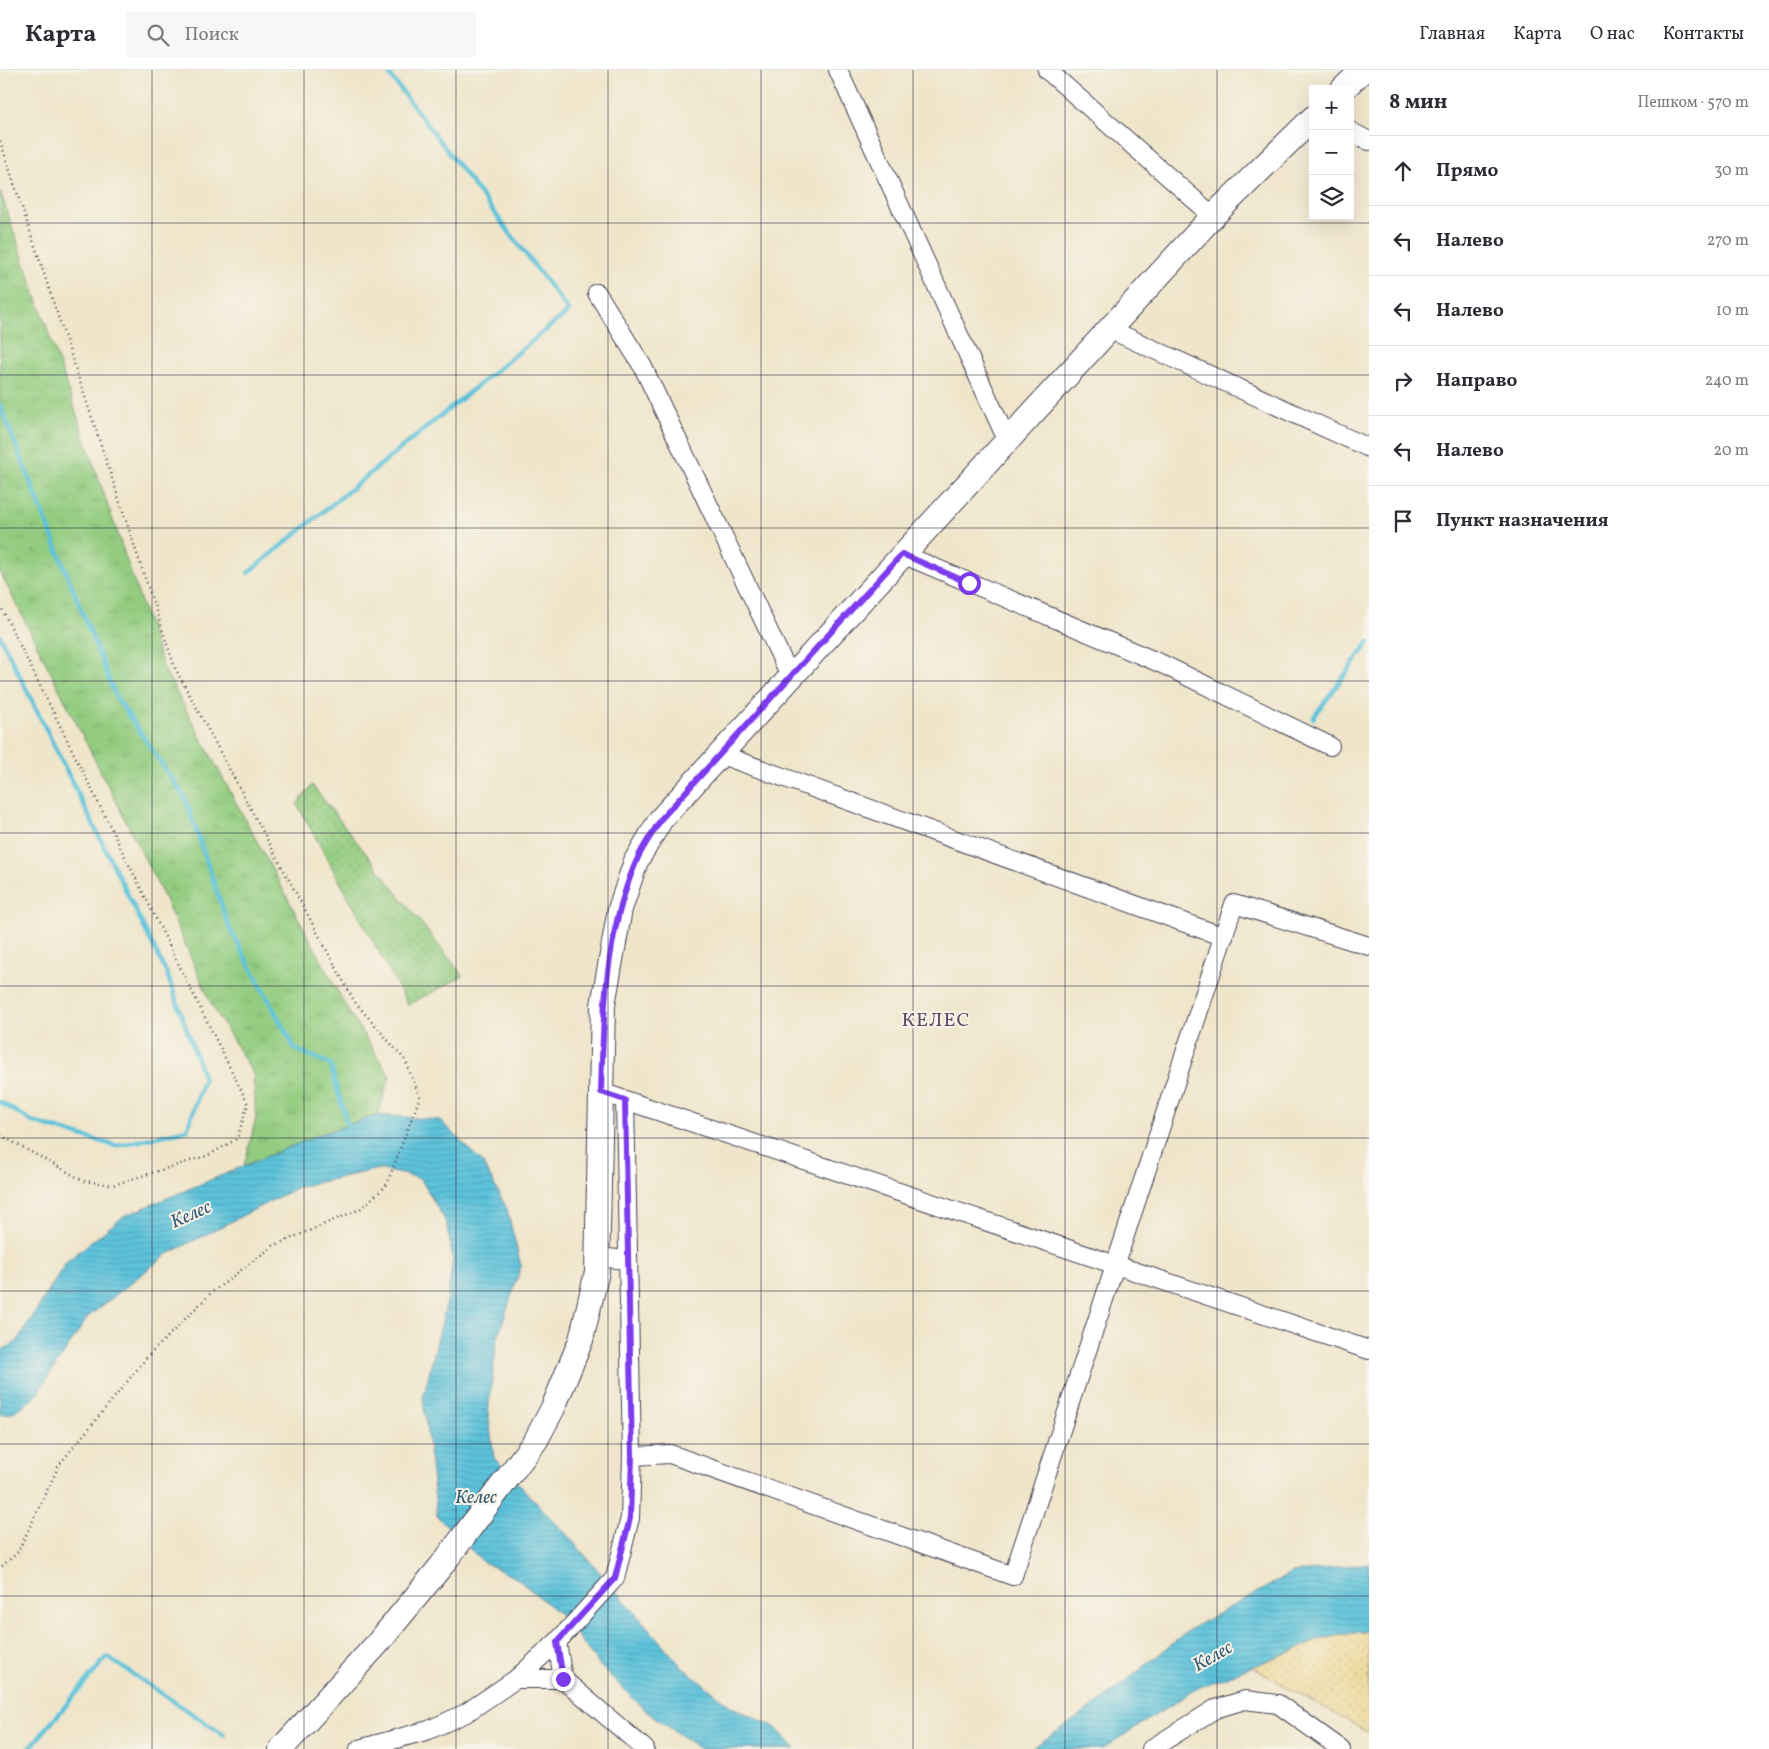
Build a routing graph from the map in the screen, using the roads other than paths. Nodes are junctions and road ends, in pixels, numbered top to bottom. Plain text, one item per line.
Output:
1 (838, 70) edge
2 (1047, 70) edge
3 (1363, 70) edge
4 (1347, 85) edge
5 (1309, 122) edge
6 (1354, 133) edge
7 (1369, 141) edge
8 (1213, 216) junction
9 (598, 293) dead end
10 (1109, 329) junction
11 (1006, 440) junction
12 (1369, 448) edge
13 (902, 554) junction
14 (790, 676) junction
15 (1330, 746) dead end
16 (719, 754) junction
17 (1224, 937) junction
18 (1369, 946) edge
19 (601, 1092) junction
20 (625, 1100) junction
21 (597, 1257) junction
22 (628, 1260) junction
23 (1116, 1265) junction
24 (1369, 1350) edge
25 (632, 1456) junction
26 (557, 1642) junction
27 (516, 1679) junction
28 (563, 1679) junction
29 (281, 1749) edge
30 (359, 1749) edge
31 (645, 1749) edge
32 (1151, 1749) edge
33 (1341, 1749) edge

1 - 11 street
2 - 8 street
3 - 4 main road
5 - 8 main road
6 - 7 street
8 - 10 main road
9 - 14 street
10 - 11 main road
10 - 12 street
11 - 13 main road
13 - 14 main road
13 - 15 street
14 - 16 main road
16 - 17 street
16 - 19 main road
17 - 18 street
17 - 23 street
19 - 20 street
19 - 21 main road
20 - 22 street
20 - 23 street
21 - 22 street
21 - 29 main road
22 - 25 street
23 - 24 street
23 - 25 street
25 - 26 street
26 - 27 street
26 - 28 street
27 - 28 street
27 - 30 street
28 - 31 street
32 - 33 street

